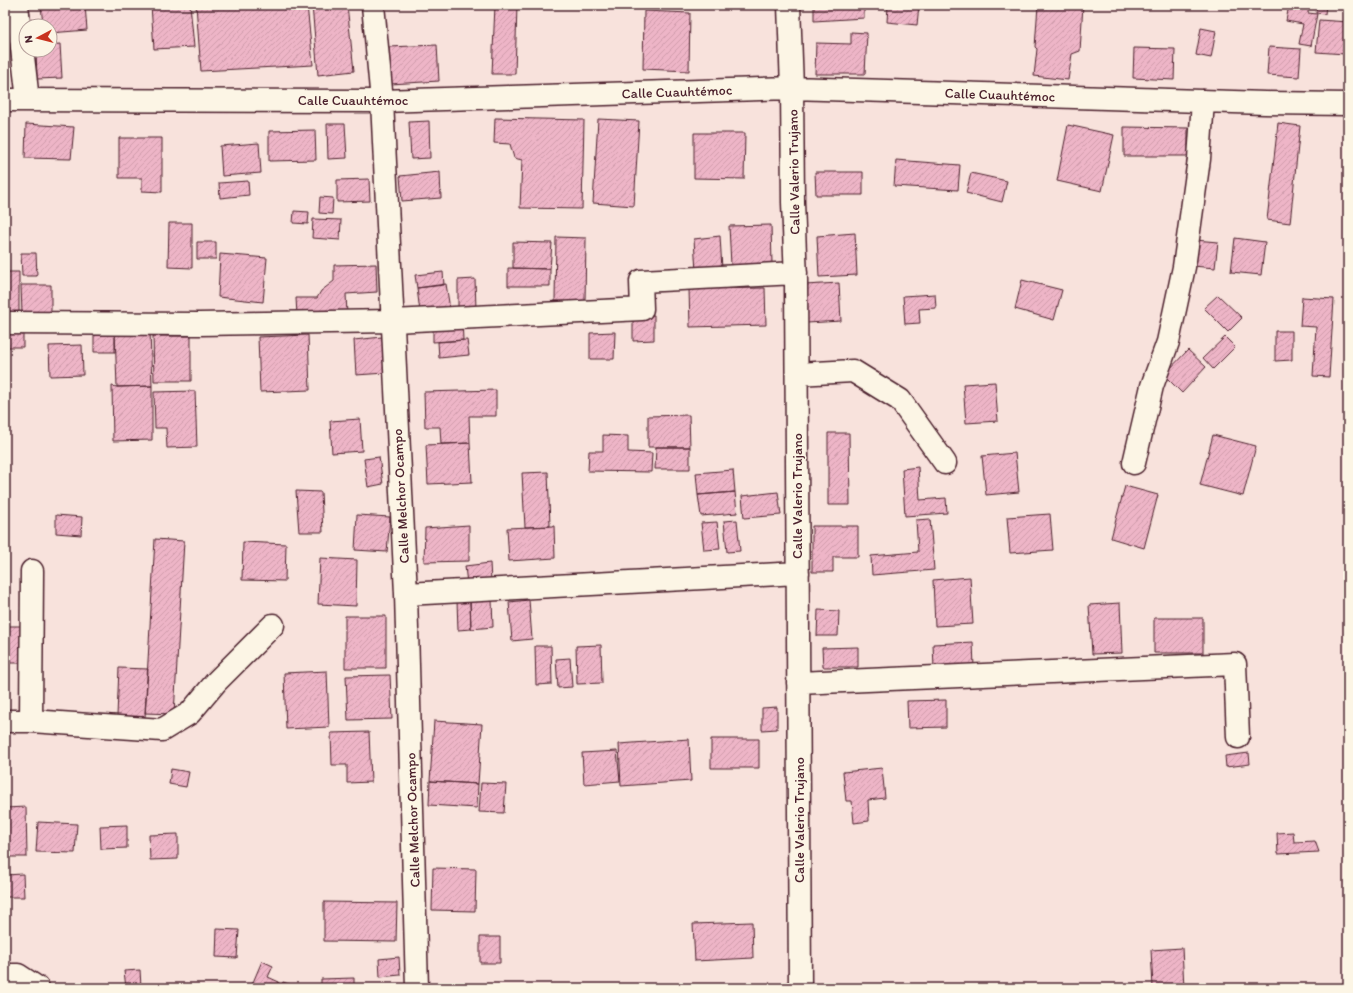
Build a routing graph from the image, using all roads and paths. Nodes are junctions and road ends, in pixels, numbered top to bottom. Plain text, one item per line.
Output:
1 (18, 5) edge
2 (373, 5) edge
3 (789, 5) edge
4 (792, 88) junction
5 (5, 100) edge
6 (28, 100) junction
7 (382, 101) junction
8 (1203, 102) junction
9 (1348, 104) edge
10 (796, 273) junction
11 (393, 321) junction
12 (5, 323) edge
13 (797, 374) junction
14 (945, 463) dead end
15 (1134, 463) dead end
16 (32, 571) dead end
17 (798, 573) junction
18 (406, 594) junction
19 (273, 625) dead end
20 (798, 683) junction
21 (5, 721) edge
22 (31, 721) junction
23 (1238, 737) dead end
24 (5, 975) edge
25 (38, 988) edge
26 (417, 988) edge
27 (800, 988) edge

1 - 6 street
2 - 7 street, Calle Melchor Ocampo
3 - 4 street, Calle Valerio Trujano
4 - 7 street, Calle Cuauhtémoc
4 - 8 street, Calle Cuauhtémoc
4 - 10 street, Calle Valerio Trujano
5 - 6 street, Calle Cuauhtémoc
6 - 7 street, Calle Cuauhtémoc
7 - 11 street, Calle Melchor Ocampo
8 - 9 street, Calle Cuauhtémoc
8 - 15 street
10 - 11 street
10 - 13 street, Calle Valerio Trujano
11 - 12 street
11 - 18 street, Calle Melchor Ocampo
13 - 14 street
13 - 17 street, Calle Valerio Trujano
16 - 22 street
17 - 18 street
17 - 20 street, Calle Valerio Trujano
18 - 26 street, Calle Melchor Ocampo
19 - 22 street
20 - 23 street
20 - 27 street, Calle Valerio Trujano
21 - 22 street
24 - 25 street

